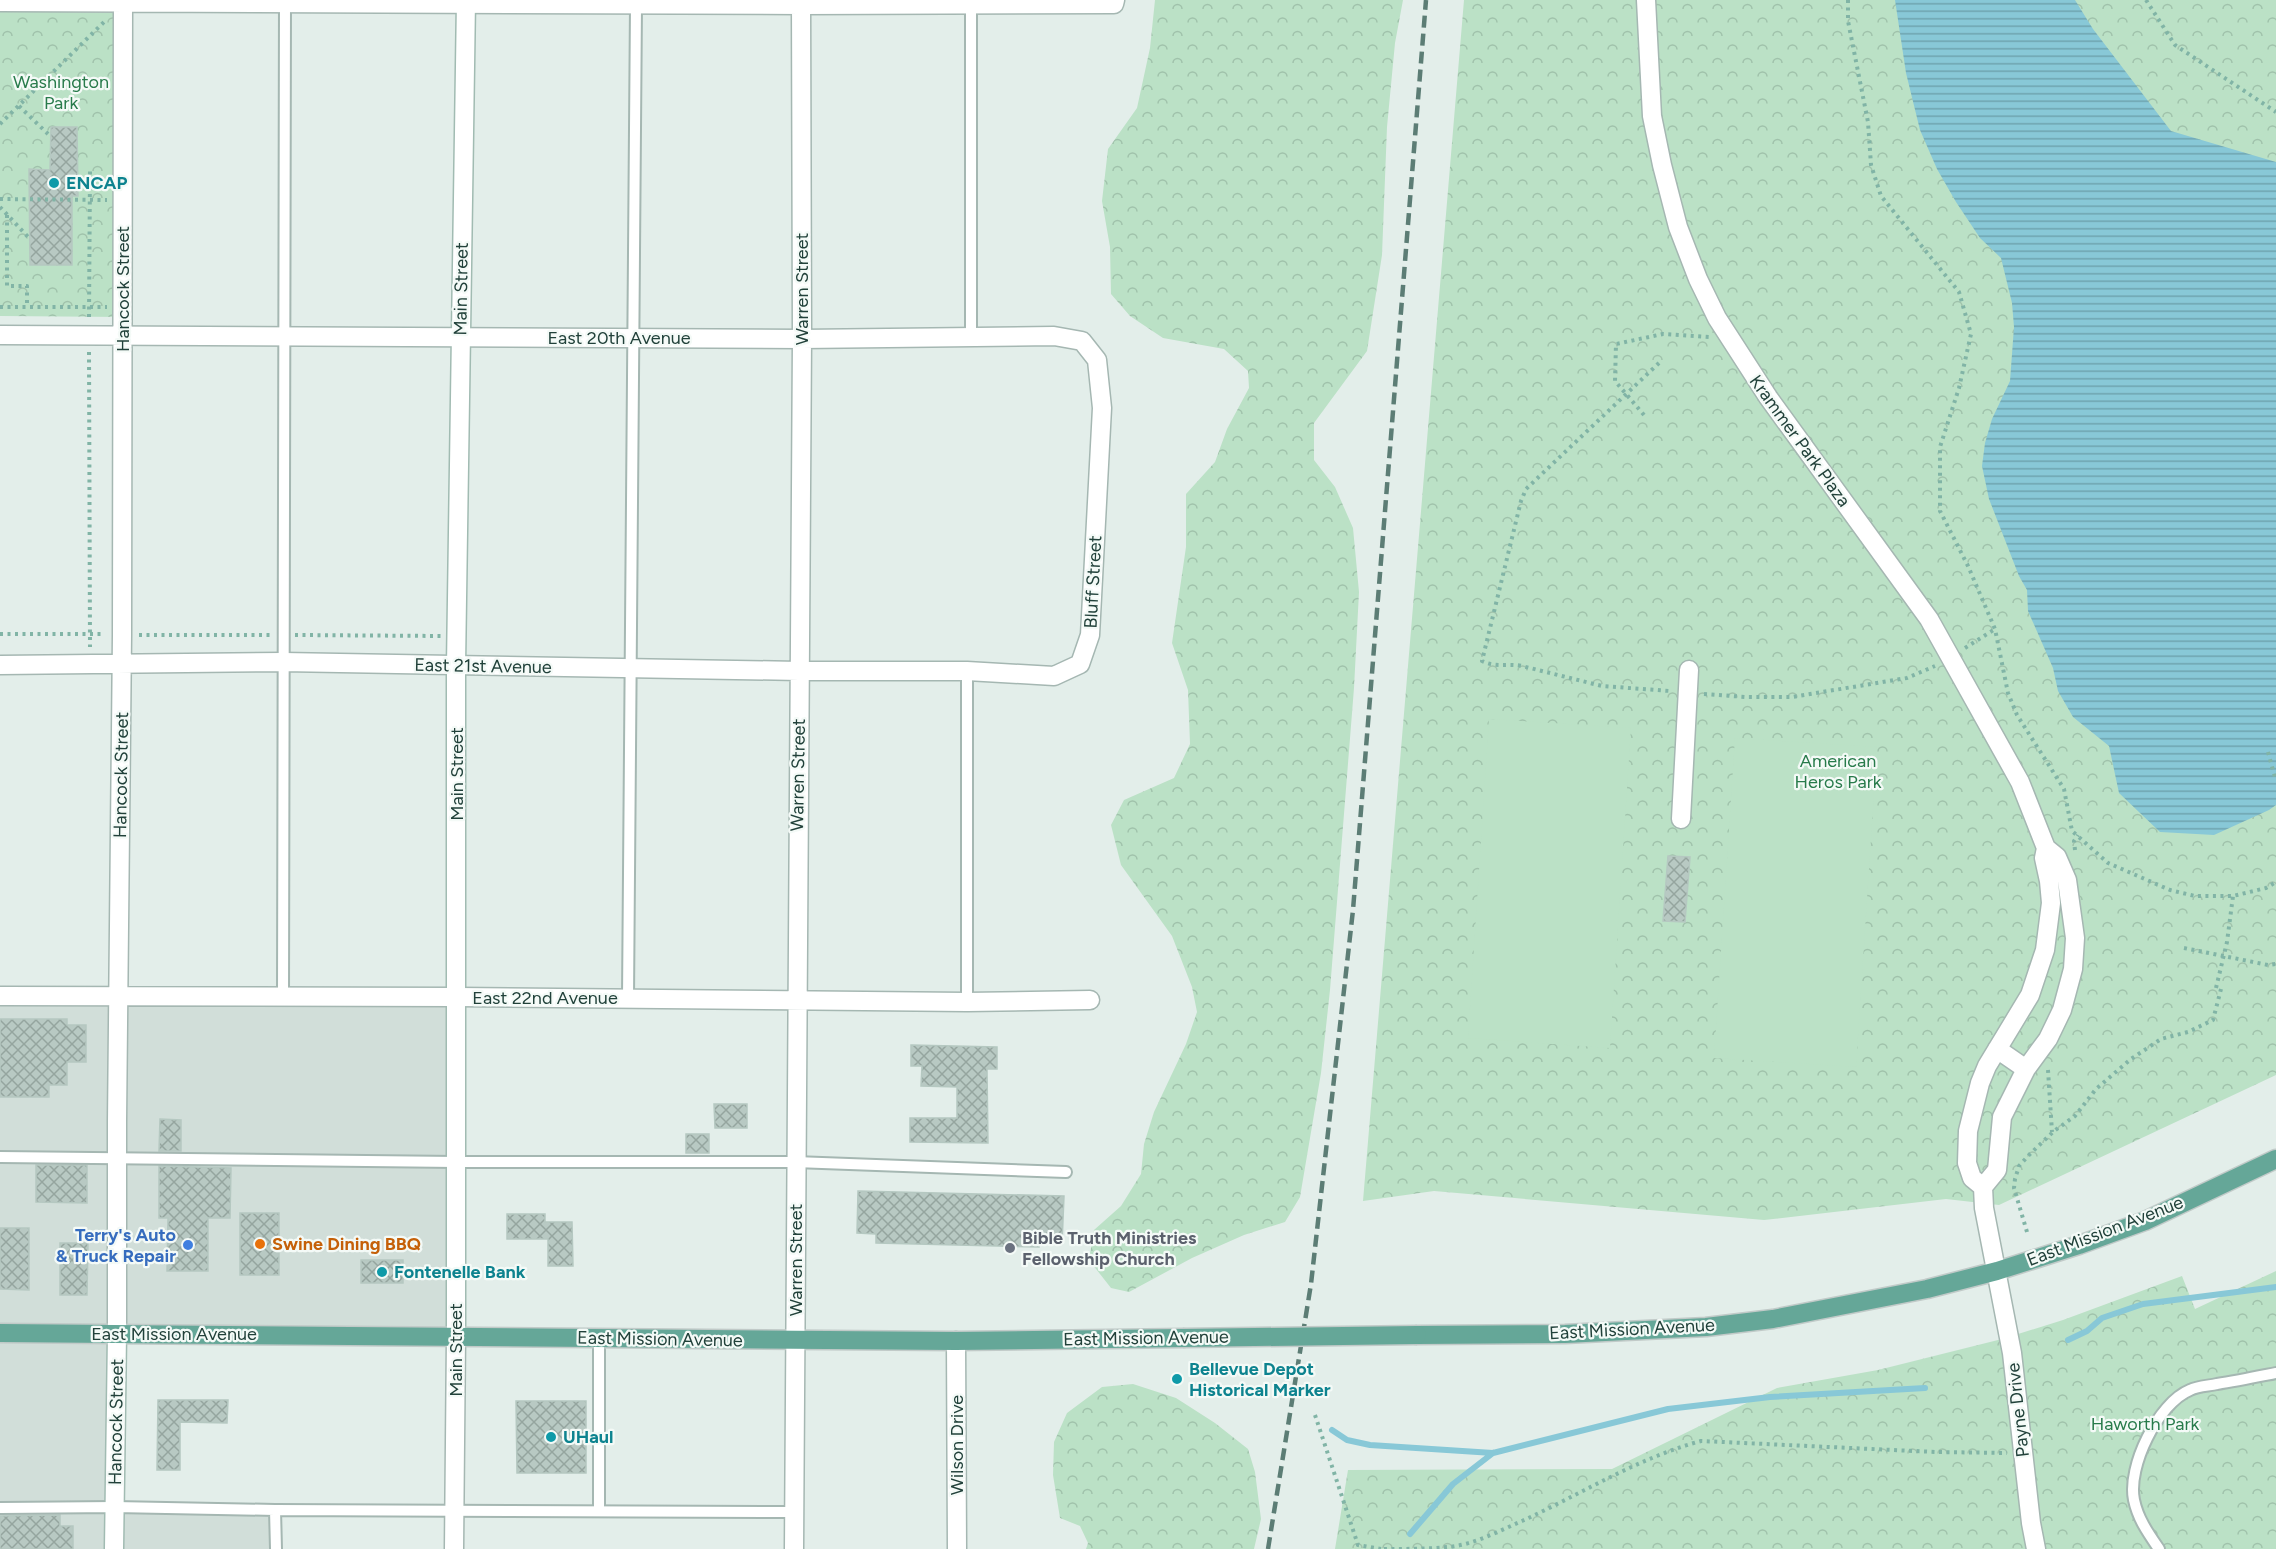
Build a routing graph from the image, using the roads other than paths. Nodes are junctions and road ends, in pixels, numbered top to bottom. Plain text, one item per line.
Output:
1 (1115, 0) edge
2 (1646, 0) edge
3 (0, 2) edge
4 (123, 2) edge
5 (285, 2) edge
6 (466, 2) edge
7 (801, 3) edge
8 (971, 4) junction
9 (636, 5) junction
10 (0, 335) edge
11 (123, 336) junction
12 (284, 336) junction
13 (460, 337) junction
14 (633, 338) junction
15 (971, 338) junction
16 (802, 339) junction
17 (1098, 490) joint
18 (283, 662) junction
19 (122, 663) junction
20 (0, 665) edge
21 (456, 665) junction
22 (631, 668) junction
23 (1689, 670) dead end
24 (799, 671) junction
25 (966, 671) junction
26 (1681, 819) dead end
27 (2046, 848) junction
28 (0, 996) edge
29 (283, 996) junction
30 (118, 997) junction
31 (457, 997) junction
32 (628, 998) junction
33 (796, 999) junction
34 (1090, 1000) dead end
35 (968, 1002) junction
36 (1997, 1049) junction
37 (2026, 1069) junction
38 (0, 1157) edge
39 (117, 1158) junction
40 (2272, 1158) edge
41 (456, 1162) junction
42 (795, 1162) junction
43 (1066, 1172) dead end
44 (1983, 1187) junction
45 (1997, 1271) junction
46 (0, 1333) edge
47 (117, 1334) junction
48 (456, 1336) junction
49 (599, 1338) junction
50 (796, 1340) junction
51 (956, 1341) junction
52 (2276, 1373) edge
53 (115, 1507) junction
54 (0, 1508) edge
55 (275, 1510) junction
56 (454, 1510) junction
57 (599, 1510) junction
58 (794, 1512) junction
59 (114, 1549) edge
60 (276, 1549) edge
61 (454, 1549) edge
62 (794, 1549) edge
63 (957, 1549) edge
64 (2036, 1549) edge
65 (2159, 1549) edge

1 - 8 street
2 - 27 street, Krammer Park Plaza
3 - 4 street
4 - 5 street
4 - 11 street, Hancock Street
5 - 6 street
5 - 12 lane
6 - 9 street
6 - 13 street, Main Street
7 - 8 street
7 - 9 street
7 - 16 street, Warren Street
8 - 15 lane
9 - 14 lane
10 - 11 street, East 20th Avenue
11 - 12 street, East 20th Avenue
11 - 19 street, Hancock Street
12 - 13 street, East 20th Avenue
12 - 18 lane
13 - 14 street, East 20th Avenue
13 - 21 street, Main Street
14 - 16 street, East 20th Avenue
14 - 22 lane
15 - 16 street, East 20th Avenue
15 - 17 street, East 20th Avenue
16 - 24 street, Warren Street
17 - 25 street, Bluff Street
18 - 19 street, East 21st Avenue
18 - 21 street, East 21st Avenue
18 - 29 lane
19 - 20 street, East 21st Avenue
19 - 30 street, Hancock Street
21 - 22 street, East 21st Avenue
21 - 31 street, Main Street
22 - 24 street, East 21st Avenue
22 - 32 lane
23 - 26 street
24 - 25 street, East 21st Avenue
24 - 33 street, Warren Street
25 - 35 lane
27 - 36 street, Krammer Park Plaza
27 - 37 street, Krammer Park Plaza
28 - 30 street, East 22nd Avenue
29 - 30 street, East 22nd Avenue
29 - 31 street, East 22nd Avenue
30 - 39 street, Hancock Street
31 - 32 street, East 22nd Avenue
31 - 41 street, Main Street
32 - 33 street, East 22nd Avenue
33 - 35 street, East 22nd Avenue
33 - 42 street, Warren Street
34 - 35 street, East 22nd Avenue
36 - 37 street
36 - 44 street, Krammer Park Plaza
37 - 44 street, Krammer Park Plaza
38 - 39 lane
39 - 41 lane
39 - 47 street, Hancock Street
40 - 45 main road, East Mission Avenue
41 - 42 lane
41 - 48 street, Main Street
42 - 43 lane
42 - 50 street, Warren Street
44 - 45 street, Krammer Park Plaza
45 - 51 main road, East Mission Avenue, bridge
45 - 64 street, Payne Drive
46 - 47 main road, East Mission Avenue
47 - 48 main road, East Mission Avenue
47 - 53 street, Hancock Street
48 - 49 main road, East Mission Avenue
48 - 56 street, Main Street
49 - 50 main road, East Mission Avenue
49 - 57 lane
50 - 51 main road, East Mission Avenue
50 - 58 street, Warren Street
51 - 63 street, Wilson Drive
52 - 65 lane
53 - 54 lane
53 - 55 lane
53 - 59 street, Hancock Street
55 - 56 lane
55 - 60 lane
56 - 57 lane
56 - 61 street, Main Street
57 - 58 lane
58 - 62 street, Warren Street

